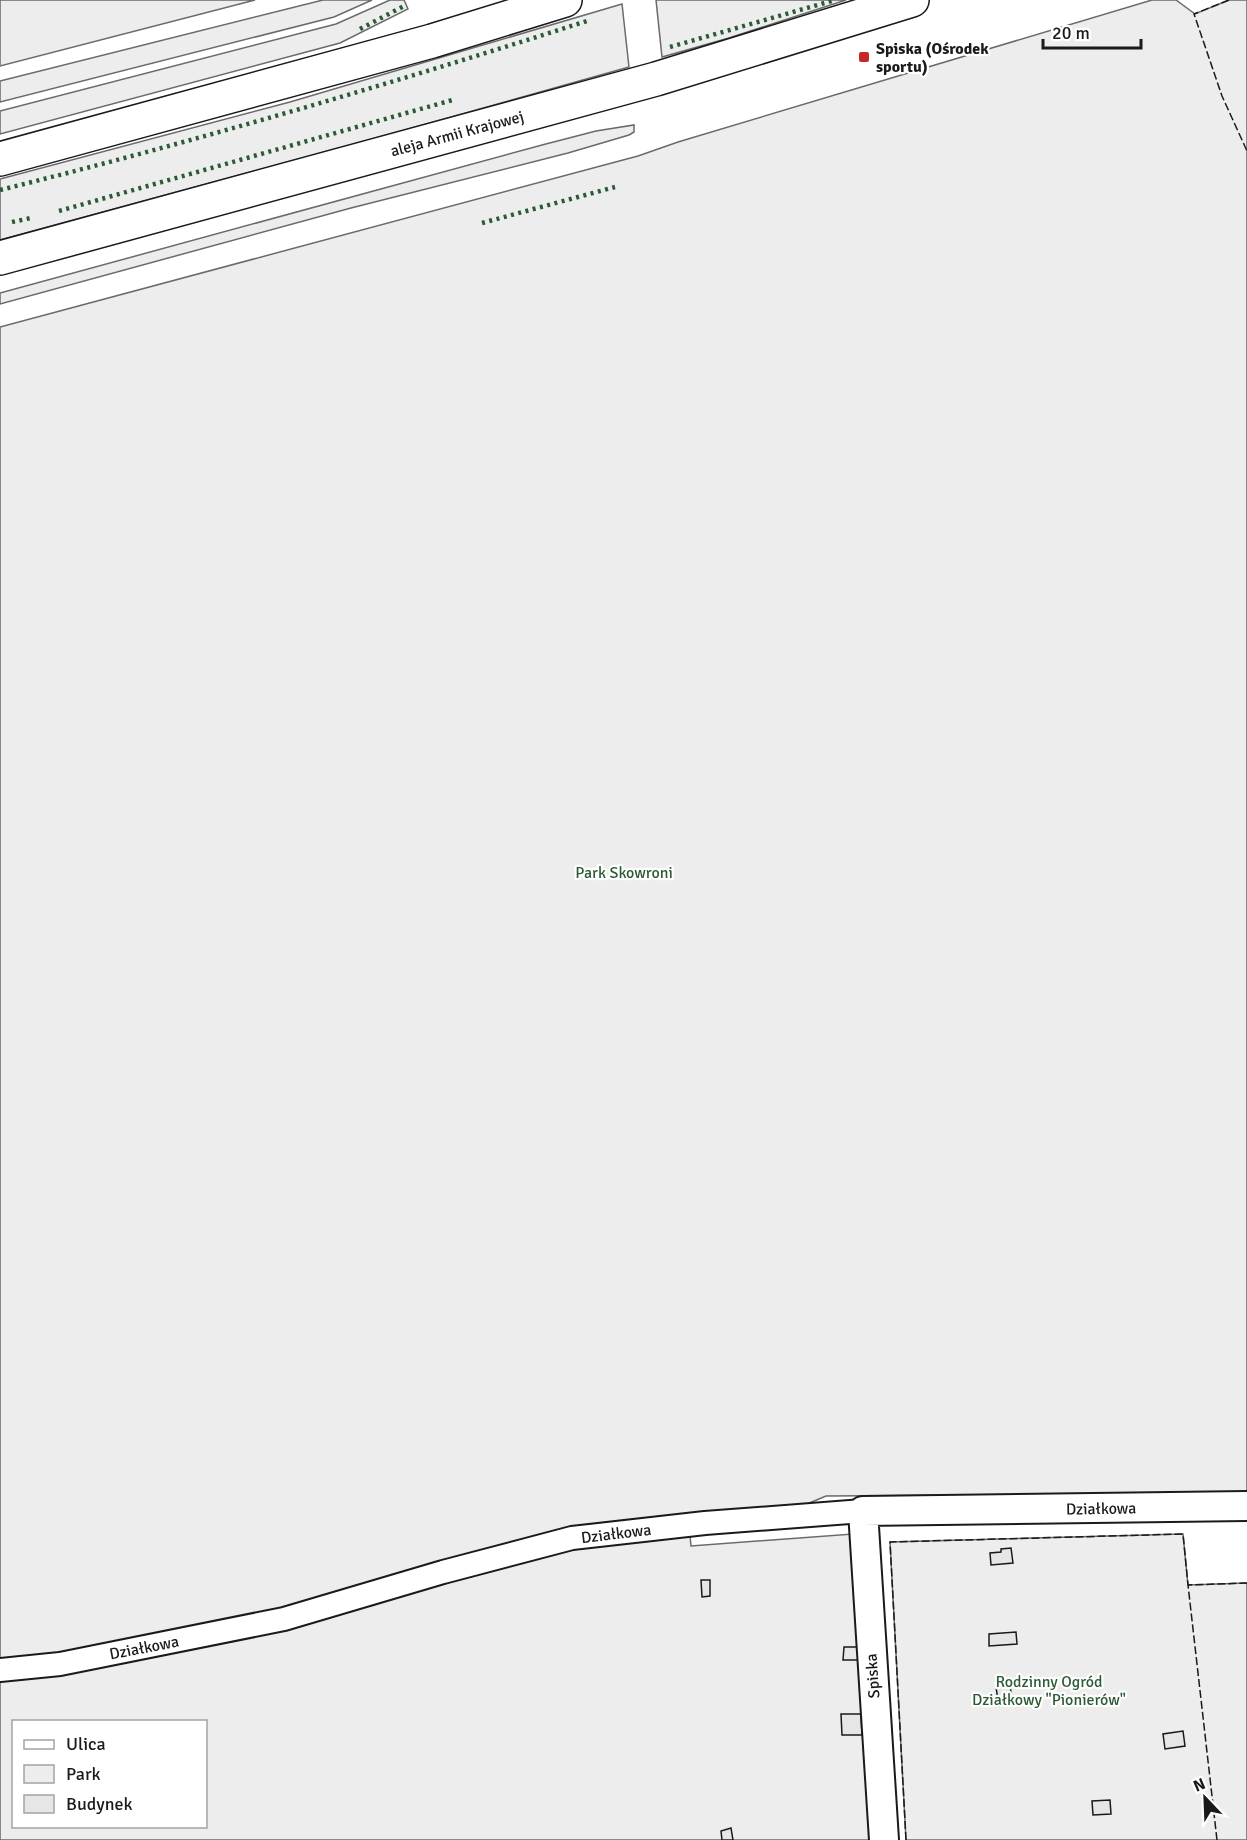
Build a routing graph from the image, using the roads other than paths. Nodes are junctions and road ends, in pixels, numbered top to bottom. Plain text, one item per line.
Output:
1 (565, 0) edge
2 (912, 0) edge
3 (0, 159) edge
4 (0, 258) edge
5 (1247, 1506) edge
6 (863, 1511) junction
7 (0, 1670) edge
8 (884, 1840) edge

1 - 3 main road
2 - 4 main road, aleja Armii Krajowej
5 - 6 street, Działkowa
6 - 7 street, Działkowa
6 - 8 street, Spiska

